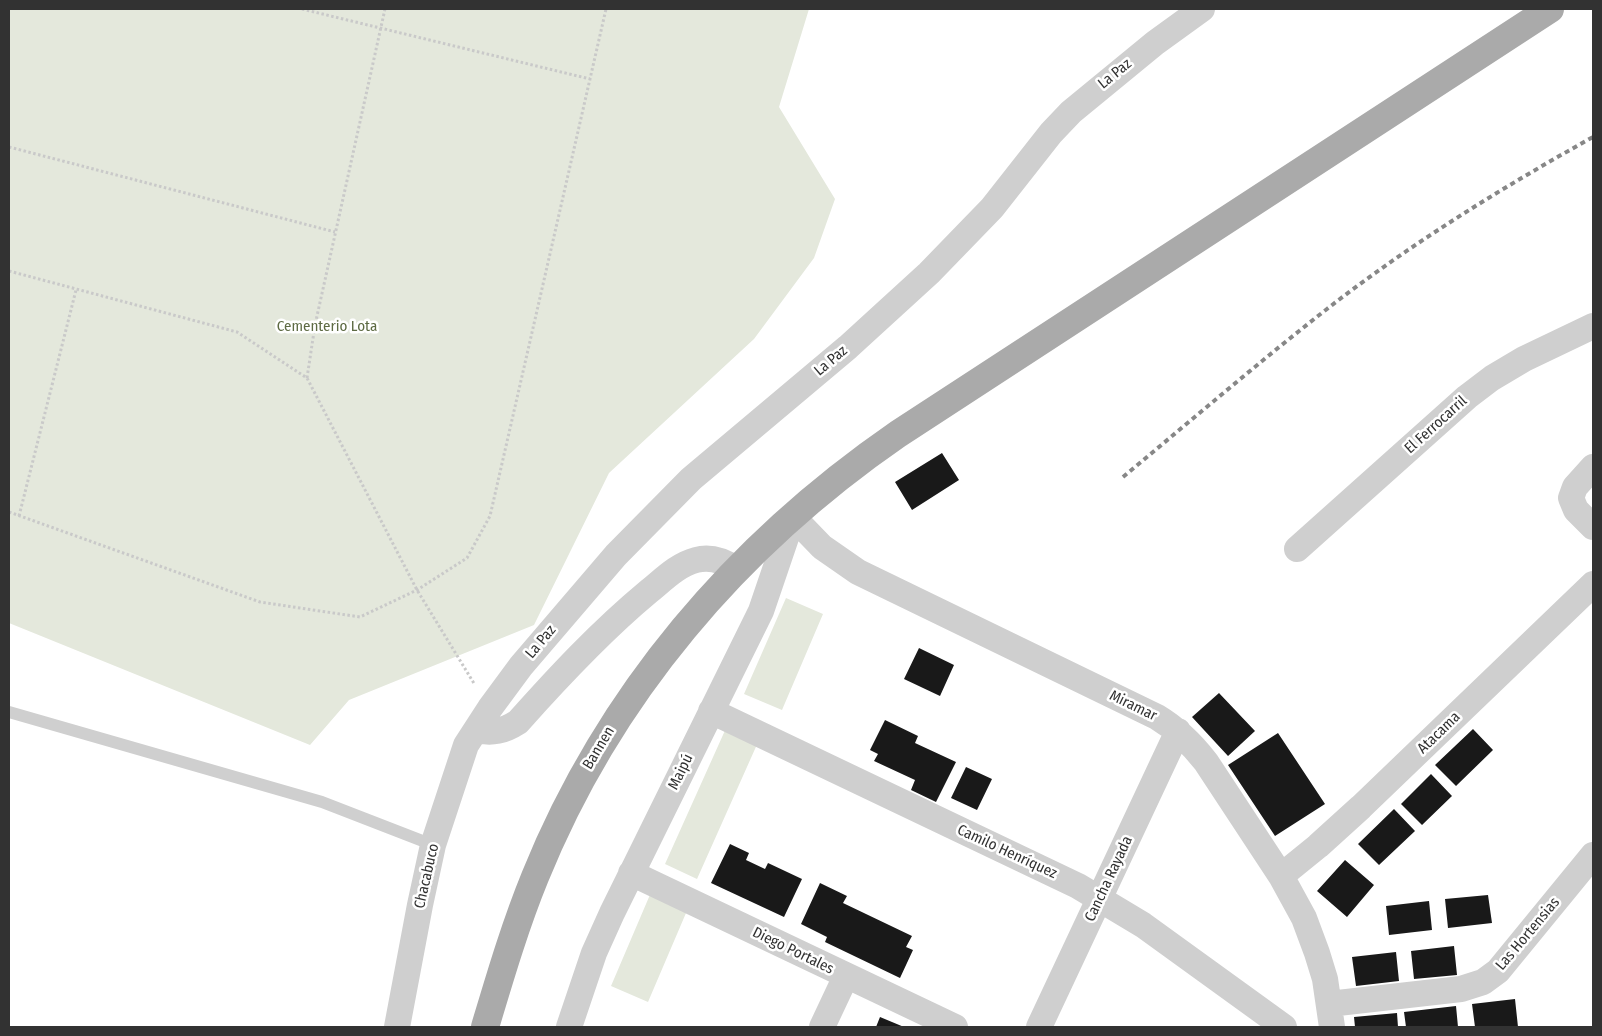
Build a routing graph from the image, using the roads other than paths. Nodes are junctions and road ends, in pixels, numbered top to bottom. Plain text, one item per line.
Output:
1 (1202, 9) edge
2 (1550, 9) edge
3 (1593, 326) edge
4 (1593, 467) edge
5 (793, 517) junction
6 (1593, 526) edge
7 (1297, 548) dead end
8 (736, 569) junction
9 (1593, 584) edge
10 (711, 711) junction
11 (9, 712) edge
12 (483, 719) junction
13 (1178, 731) junction
14 (433, 845) junction
15 (1593, 855) edge
16 (631, 873) junction
17 (1281, 876) junction
18 (1100, 898) junction
19 (846, 976) junction
20 (1331, 1016) edge
21 (396, 1027) edge
22 (485, 1027) edge
23 (569, 1027) edge
24 (822, 1027) edge
25 (955, 1027) edge
26 (1039, 1027) edge
27 (1283, 1027) edge

1 - 12 street, La Paz
2 - 5 main road
3 - 7 street, El Ferrocarril
4 - 6 street
5 - 8 main road, Bannen
5 - 10 street, Maipú
5 - 13 street, Miramar
8 - 12 street
8 - 22 main road, Bannen
9 - 17 street, Atacama
10 - 16 street, Maipú
10 - 18 street, Camilo Henríquez
11 - 14 lane
12 - 14 street, Chacabuco
13 - 17 street, Miramar
13 - 18 street, Cancha Rayada
14 - 21 street, Chacabuco
15 - 20 street, Las Hortensias
16 - 19 street, Diego Portales
16 - 23 street, Maipú
17 - 20 street, Miramar
18 - 26 street, Cancha Rayada
18 - 27 street, Camilo Henríquez
19 - 24 street
19 - 25 street, Diego Portales

